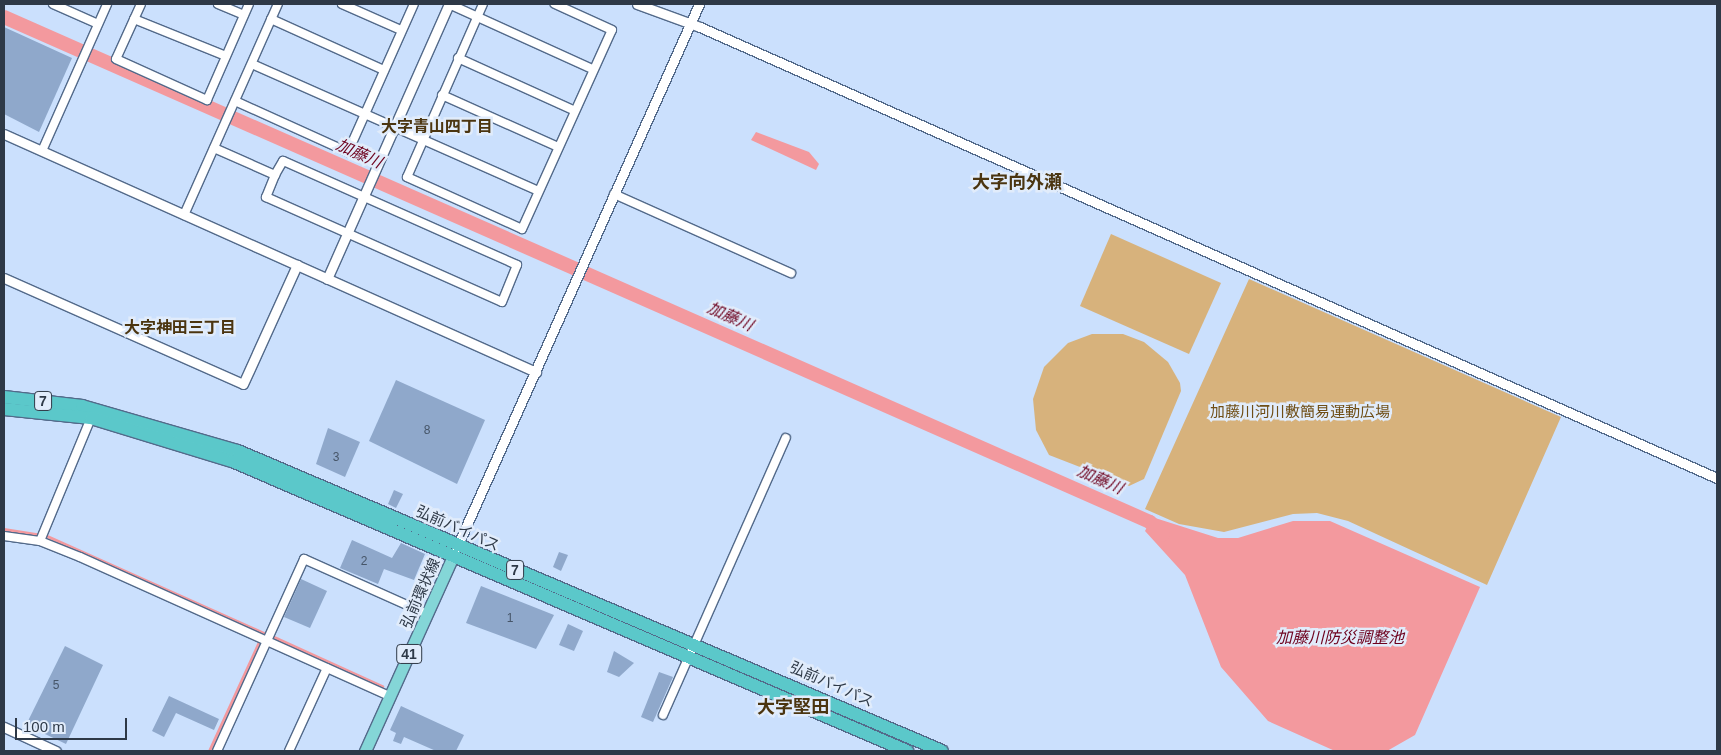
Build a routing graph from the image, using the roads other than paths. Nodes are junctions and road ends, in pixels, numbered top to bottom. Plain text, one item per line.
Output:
1 (53, 4) edge
2 (77, 4) edge
3 (107, 4) edge
4 (141, 4) edge
5 (218, 4) edge
6 (249, 4) edge
7 (278, 4) edge
8 (342, 4) edge
9 (414, 4) edge
10 (449, 4) edge
11 (483, 4) edge
12 (555, 4) edge
13 (637, 4) edge
14 (699, 4) edge
15 (73, 13) junction
16 (244, 15) junction
17 (477, 16) junction
18 (134, 19) junction
19 (271, 19) junction
20 (98, 24) junction
21 (689, 26) junction
22 (401, 30) junction
23 (226, 56) junction
24 (458, 58) junction
25 (252, 64) junction
26 (592, 69) junction
27 (384, 70) junction
28 (442, 95) junction
29 (234, 104) junction
30 (573, 110) junction
31 (365, 113) junction
32 (394, 126) junction
33 (4, 134) edge
34 (421, 138) junction
35 (558, 147) junction
36 (214, 148) junction
37 (42, 151) junction
38 (275, 175) junction
39 (538, 190) junction
40 (614, 194) junction
41 (362, 196) junction
42 (184, 214) junction
43 (346, 233) junction
44 (297, 265) junction
45 (791, 273) dead end
46 (4, 278) edge
47 (327, 278) junction
48 (536, 372) junction
49 (4, 389) edge
50 (4, 397) edge
51 (4, 409) edge
52 (79, 411) junction
53 (4, 415) edge
54 (91, 418) junction
55 (786, 438) dead end
56 (1717, 478) edge
57 (4, 536) edge
58 (40, 541) junction
59 (455, 551) junction
60 (427, 614) junction
61 (267, 641) junction
62 (693, 649) junction
63 (327, 668) junction
64 (390, 696) junction
65 (663, 715) dead end
66 (4, 727) edge
67 (934, 750) edge
68 (56, 751) edge
69 (217, 751) edge
70 (289, 751) edge
71 (365, 751) edge
72 (908, 751) edge

1 - 15 street
2 - 15 street
3 - 20 street
4 - 18 street
5 - 16 street
6 - 16 street
7 - 19 street
8 - 22 street
9 - 22 street
10 - 17 street
10 - 32 street
11 - 17 street
12 - 26 street
13 - 21 street
14 - 21 street
15 - 20 street
16 - 23 street
17 - 24 street
17 - 26 street
18 - 23 street
18 - 23 street
19 - 25 street
19 - 27 street
20 - 37 street
21 - 40 street
21 - 56 street
22 - 27 street
24 - 28 street
24 - 30 street
25 - 29 street
25 - 31 street
26 - 30 street
27 - 31 street
28 - 34 street
28 - 35 street
29 - 31 street
29 - 36 street
30 - 35 street
31 - 32 street
32 - 34 street
32 - 41 street
33 - 37 street
34 - 39 street
34 - 39 street
35 - 39 street
36 - 38 street
36 - 42 street
37 - 42 street
38 - 41 street
38 - 43 street
40 - 45 street
40 - 48 street
41 - 43 street
41 - 43 street
42 - 44 street
43 - 47 street
44 - 46 street
44 - 47 street
47 - 48 street
48 - 59 street
49 - 52 highway
50 - 52 highway, 弘前バイパス / 7
51 - 52 highway, 弘前バイパス / 7
52 - 53 highway
52 - 54 highway, 弘前バイパス / 7
52 - 59 highway, 弘前バイパス / 7
54 - 58 street
54 - 59 highway, 弘前バイパス / 7
55 - 62 street
57 - 58 street
58 - 61 street
59 - 60 main road, 弘前環状線 / 41
59 - 62 highway, 弘前バイパス / 7
60 - 61 street
60 - 64 main road, 弘前環状線 / 41
61 - 63 street
61 - 69 street
62 - 65 street
62 - 67 highway, 弘前バイパス / 7
62 - 72 highway, 弘前バイパス / 7
63 - 64 street
63 - 70 street
64 - 71 main road, 弘前環状線 / 41
66 - 68 street

